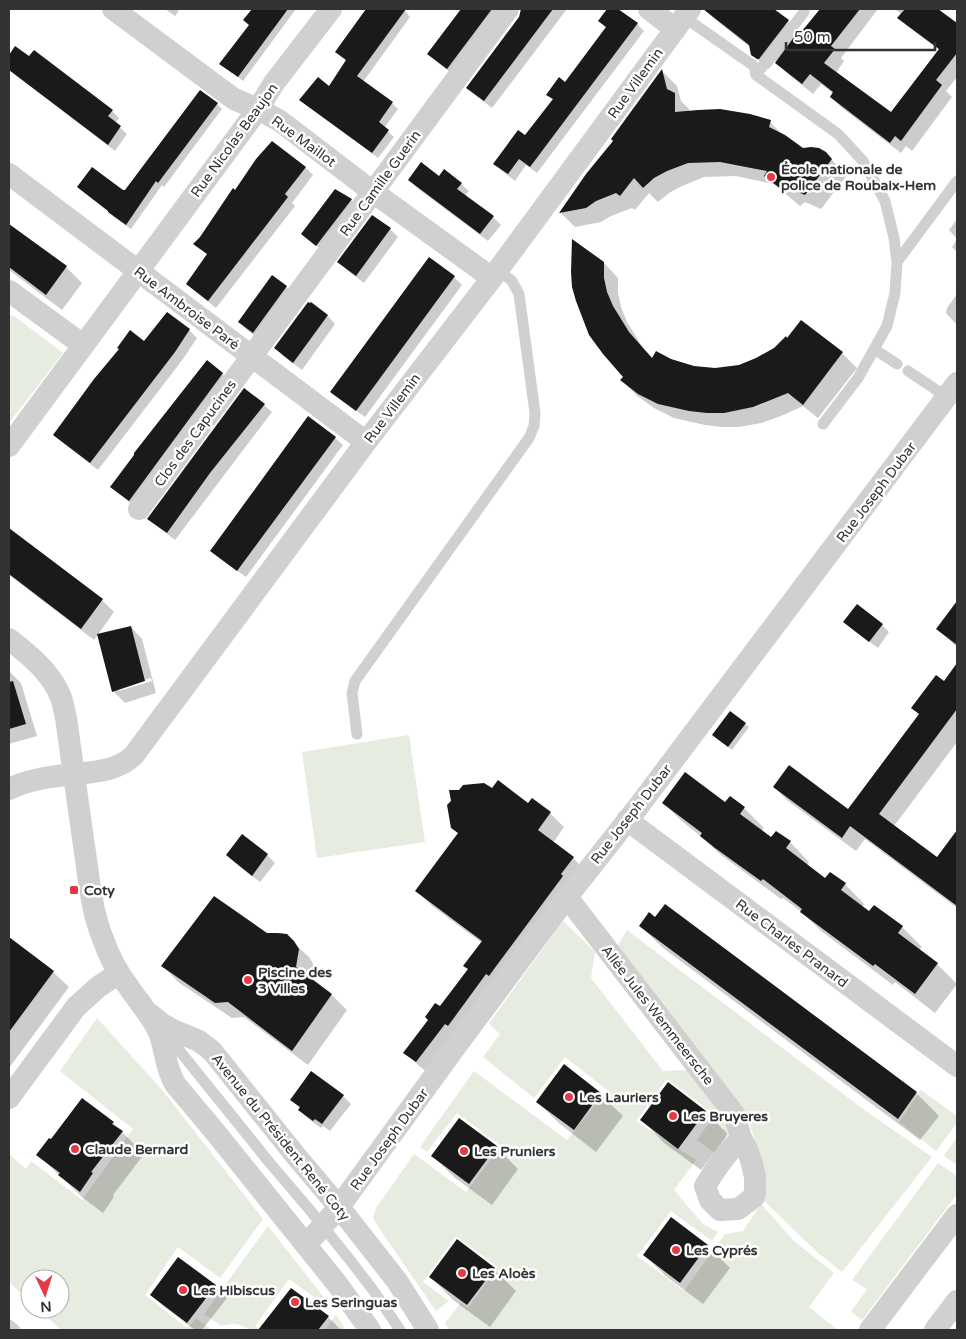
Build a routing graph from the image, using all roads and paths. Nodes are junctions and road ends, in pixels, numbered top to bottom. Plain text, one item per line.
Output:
1 (330, 9) edge
2 (508, 9) edge
3 (648, 9) edge
4 (804, 9) edge
5 (120, 11) edge
6 (683, 18) edge
7 (756, 75) junction
8 (258, 109) junction
9 (9, 174) edge
10 (957, 181) edge
11 (373, 192) junction
12 (897, 262) junction
13 (138, 271) junction
14 (495, 274) junction
15 (9, 291) edge
16 (83, 345) junction
17 (874, 349) junction
18 (252, 356) junction
19 (897, 364) dead end
20 (908, 371) dead end
21 (954, 397) edge
22 (823, 424) dead end
23 (366, 442) junction
24 (9, 446) edge
25 (139, 509) dead end
26 (9, 639) edge
27 (357, 734) dead end
28 (74, 774) junction
29 (9, 788) edge
30 (627, 820) junction
31 (566, 897) junction
32 (119, 973) junction
33 (149, 1014) junction
34 (957, 1066) edge
35 (9, 1098) edge
36 (741, 1138) dead end
37 (339, 1207) junction
38 (957, 1215) edge
39 (323, 1227) junction
40 (306, 1245) junction
41 (957, 1301) edge
42 (9, 1324) edge
43 (15, 1330) edge
44 (370, 1330) edge
45 (400, 1330) edge
46 (428, 1330) edge
47 (870, 1330) edge
48 (935, 1330) edge

1 - 8 street, Rue Nicolas Beaujon
2 - 11 street, Rue Camille Guerin
3 - 6 street
4 - 7 lane
5 - 8 street, Rue Maillot
6 - 7 lane
6 - 14 street, Rue Villemin
7 - 12 lane
8 - 11 street, Rue Maillot
8 - 13 street, Rue Nicolas Beaujon
9 - 13 street, Rue Ambroise Paré
10 - 12 lane
11 - 14 street, Rue Maillot
11 - 18 street, Rue Camille Guerin
12 - 17 lane
13 - 16 street, Rue Nicolas Beaujon
13 - 18 street, Rue Ambroise Paré
14 - 23 street, Rue Villemin
14 - 27 lane
15 - 16 street
16 - 24 street, Rue Nicolas Beaujon
17 - 19 lane
17 - 22 lane
18 - 23 street, Rue Ambroise Paré
18 - 25 street, Clos des Capucines
20 - 21 lane
21 - 30 street, Rue Joseph Dubar
23 - 28 street, Rue Villemin
26 - 28 street
28 - 29 street, Rue Villemin
28 - 32 street
30 - 31 street, Rue Joseph Dubar
30 - 34 street, Rue Charles Pranard
31 - 36 street, Allée Jules Wemmeersche
31 - 37 street, Rue Joseph Dubar
32 - 33 street
32 - 35 street
33 - 37 street, Avenue du Président René Coty
33 - 39 lane
33 - 40 street
37 - 39 street, Rue Joseph Dubar
37 - 46 street, Avenue du Président René Coty
38 - 47 street
39 - 40 street, Rue Joseph Dubar
39 - 45 lane
40 - 44 street
41 - 48 street
42 - 43 lane

